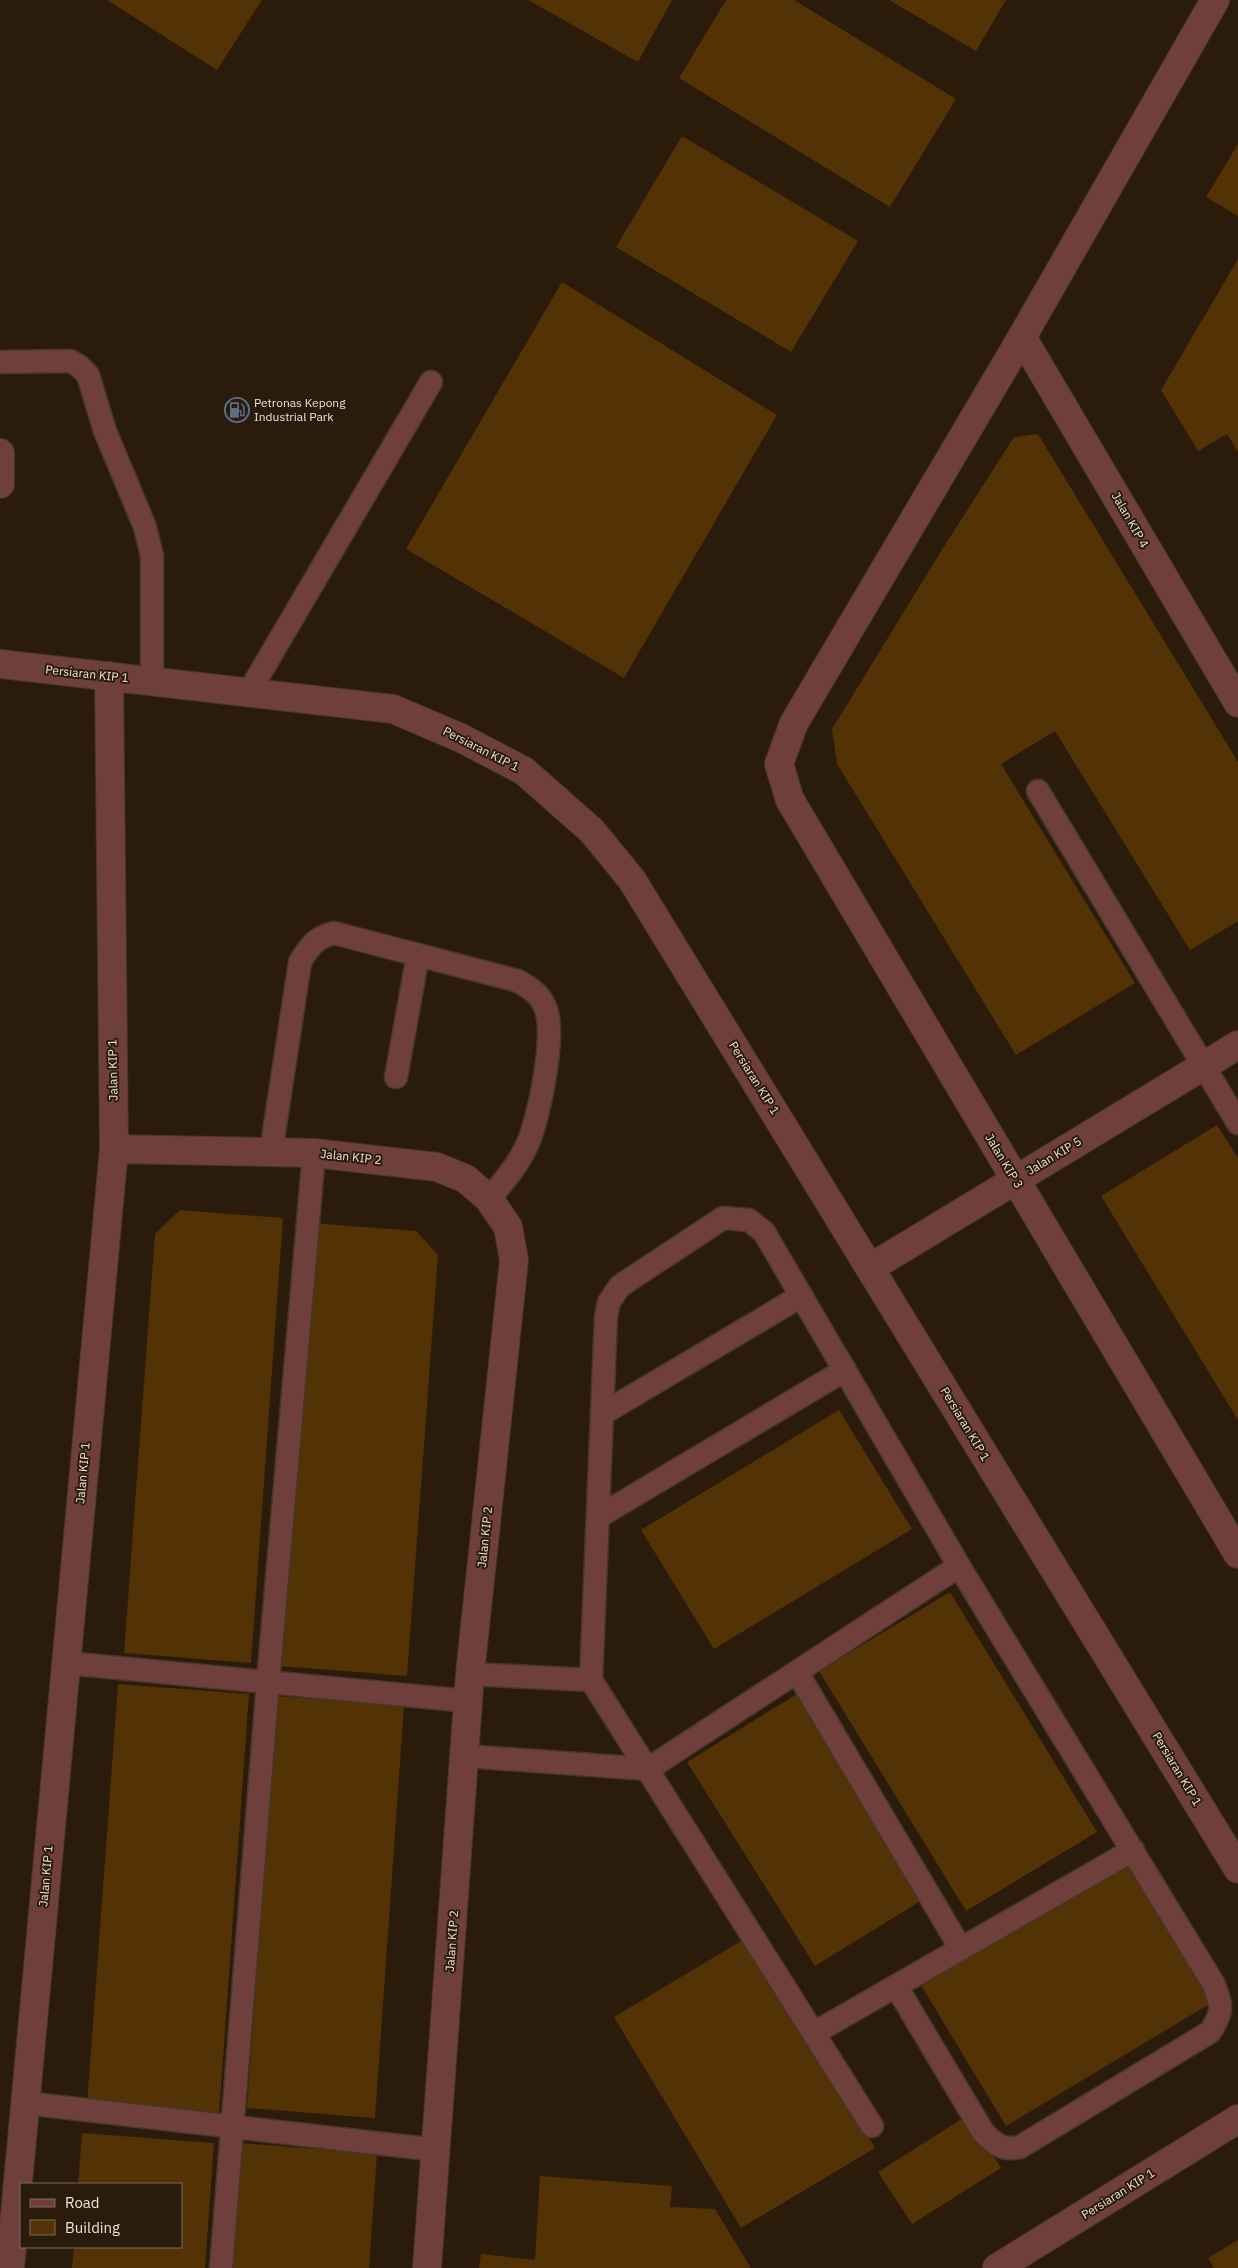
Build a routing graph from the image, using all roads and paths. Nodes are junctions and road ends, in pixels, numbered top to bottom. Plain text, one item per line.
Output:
1 (1215, 0) edge
2 (1022, 337) junction
3 (0, 362) edge
4 (430, 382) dead end
5 (0, 453) edge
6 (0, 484) edge
7 (0, 664) edge
8 (109, 676) junction
9 (152, 681) junction
10 (249, 692) junction
11 (1238, 703) edge
12 (1038, 791) dead end
13 (418, 955) junction
14 (1238, 1045) edge
15 (1204, 1066) junction
16 (396, 1077) dead end
17 (1238, 1123) edge
18 (114, 1149) junction
19 (271, 1152) junction
20 (314, 1153) junction
21 (1014, 1180) junction
22 (489, 1199) junction
23 (870, 1268) junction
24 (801, 1296) junction
25 (845, 1370) junction
26 (602, 1414) junction
27 (598, 1517) junction
28 (1238, 1554) edge
29 (959, 1566) junction
30 (66, 1663) junction
31 (798, 1672) junction
32 (470, 1674) junction
33 (591, 1680) junction
34 (268, 1682) junction
35 (468, 1701) junction
36 (465, 1756) junction
37 (648, 1769) junction
38 (1133, 1850) junction
39 (1238, 1869) edge
40 (961, 1949) junction
41 (896, 1986) junction
42 (814, 2034) junction
43 (25, 2103) junction
44 (1238, 2120) edge
45 (232, 2126) junction
46 (872, 2126) dead end
47 (437, 2150) junction
48 (10, 2268) edge
49 (221, 2268) edge
50 (427, 2268) edge
51 (997, 2268) edge

1 - 2 street
2 - 11 street, Jalan KIP 4
2 - 21 street, Jalan KIP 3
3 - 9 lane
4 - 10 lane
5 - 6 street
7 - 8 street, Persiaran KIP 1
8 - 9 street, Persiaran KIP 1
8 - 18 street, Jalan KIP 1
9 - 10 street, Persiaran KIP 1
10 - 23 street, Persiaran KIP 1
12 - 15 lane
13 - 16 lane
13 - 19 lane
13 - 22 lane
14 - 15 street, Jalan KIP 5
15 - 17 lane
15 - 21 street, Jalan KIP 5
18 - 19 street, Jalan KIP 2
18 - 30 street, Jalan KIP 1
19 - 20 street, Jalan KIP 2
20 - 22 street, Jalan KIP 2
20 - 34 lane
21 - 23 street, Jalan KIP 5
21 - 28 street, Jalan KIP 3
22 - 32 street, Jalan KIP 2
23 - 39 street, Persiaran KIP 1
24 - 25 lane
24 - 26 lane
24 - 26 lane
25 - 27 lane
25 - 29 lane
26 - 27 lane
27 - 33 lane
29 - 31 lane
29 - 38 lane
30 - 34 lane
30 - 43 street, Jalan KIP 1
31 - 37 lane
31 - 40 lane
32 - 33 lane
32 - 35 street, Jalan KIP 2
33 - 37 lane
34 - 35 lane
34 - 45 lane
35 - 36 street, Jalan KIP 2
36 - 37 lane
36 - 47 street, Jalan KIP 2
37 - 42 lane
38 - 40 lane
38 - 41 lane
40 - 41 lane
41 - 42 lane
42 - 46 lane
43 - 45 lane
43 - 48 street, Jalan KIP 1
44 - 51 street, Persiaran KIP 1
45 - 47 lane
45 - 49 lane
47 - 50 street, Jalan KIP 2

